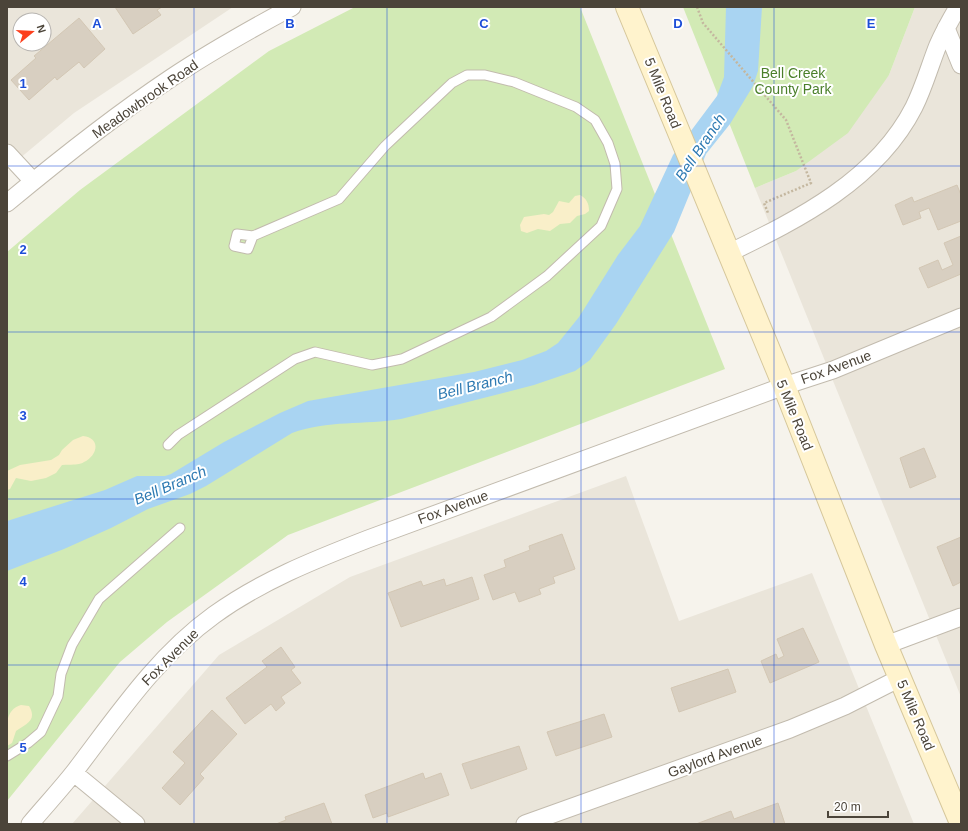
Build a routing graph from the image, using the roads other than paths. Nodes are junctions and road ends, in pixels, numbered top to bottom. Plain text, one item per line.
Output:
1 (292, 7) edge
2 (627, 7) edge
3 (958, 7) edge
4 (946, 28) junction
5 (961, 65) edge
6 (7, 153) edge
7 (33, 181) junction
8 (7, 203) edge
9 (253, 236) dead end
10 (729, 253) junction
11 (961, 317) edge
12 (784, 386) junction
13 (168, 445) dead end
14 (180, 528) dead end
15 (961, 617) edge
16 (886, 645) junction
17 (900, 678) junction
18 (7, 756) edge
19 (74, 773) junction
20 (961, 823) edge
21 (30, 824) edge
22 (136, 824) edge
23 (525, 824) edge

1 - 7 street, Meadowbrook Road
2 - 10 main road, 5 Mile Road
3 - 4 street
4 - 5 street
4 - 10 street
6 - 7 street
7 - 8 street, Meadowbrook Road
9 - 13 lane
10 - 12 main road, 5 Mile Road
11 - 12 street, Fox Avenue
12 - 16 main road, 5 Mile Road
12 - 19 street, Fox Avenue
14 - 18 lane
15 - 16 street
16 - 17 main road, 5 Mile Road
17 - 20 main road, 5 Mile Road
17 - 23 street, Gaylord Avenue
19 - 21 street, Fox Avenue
19 - 22 street

